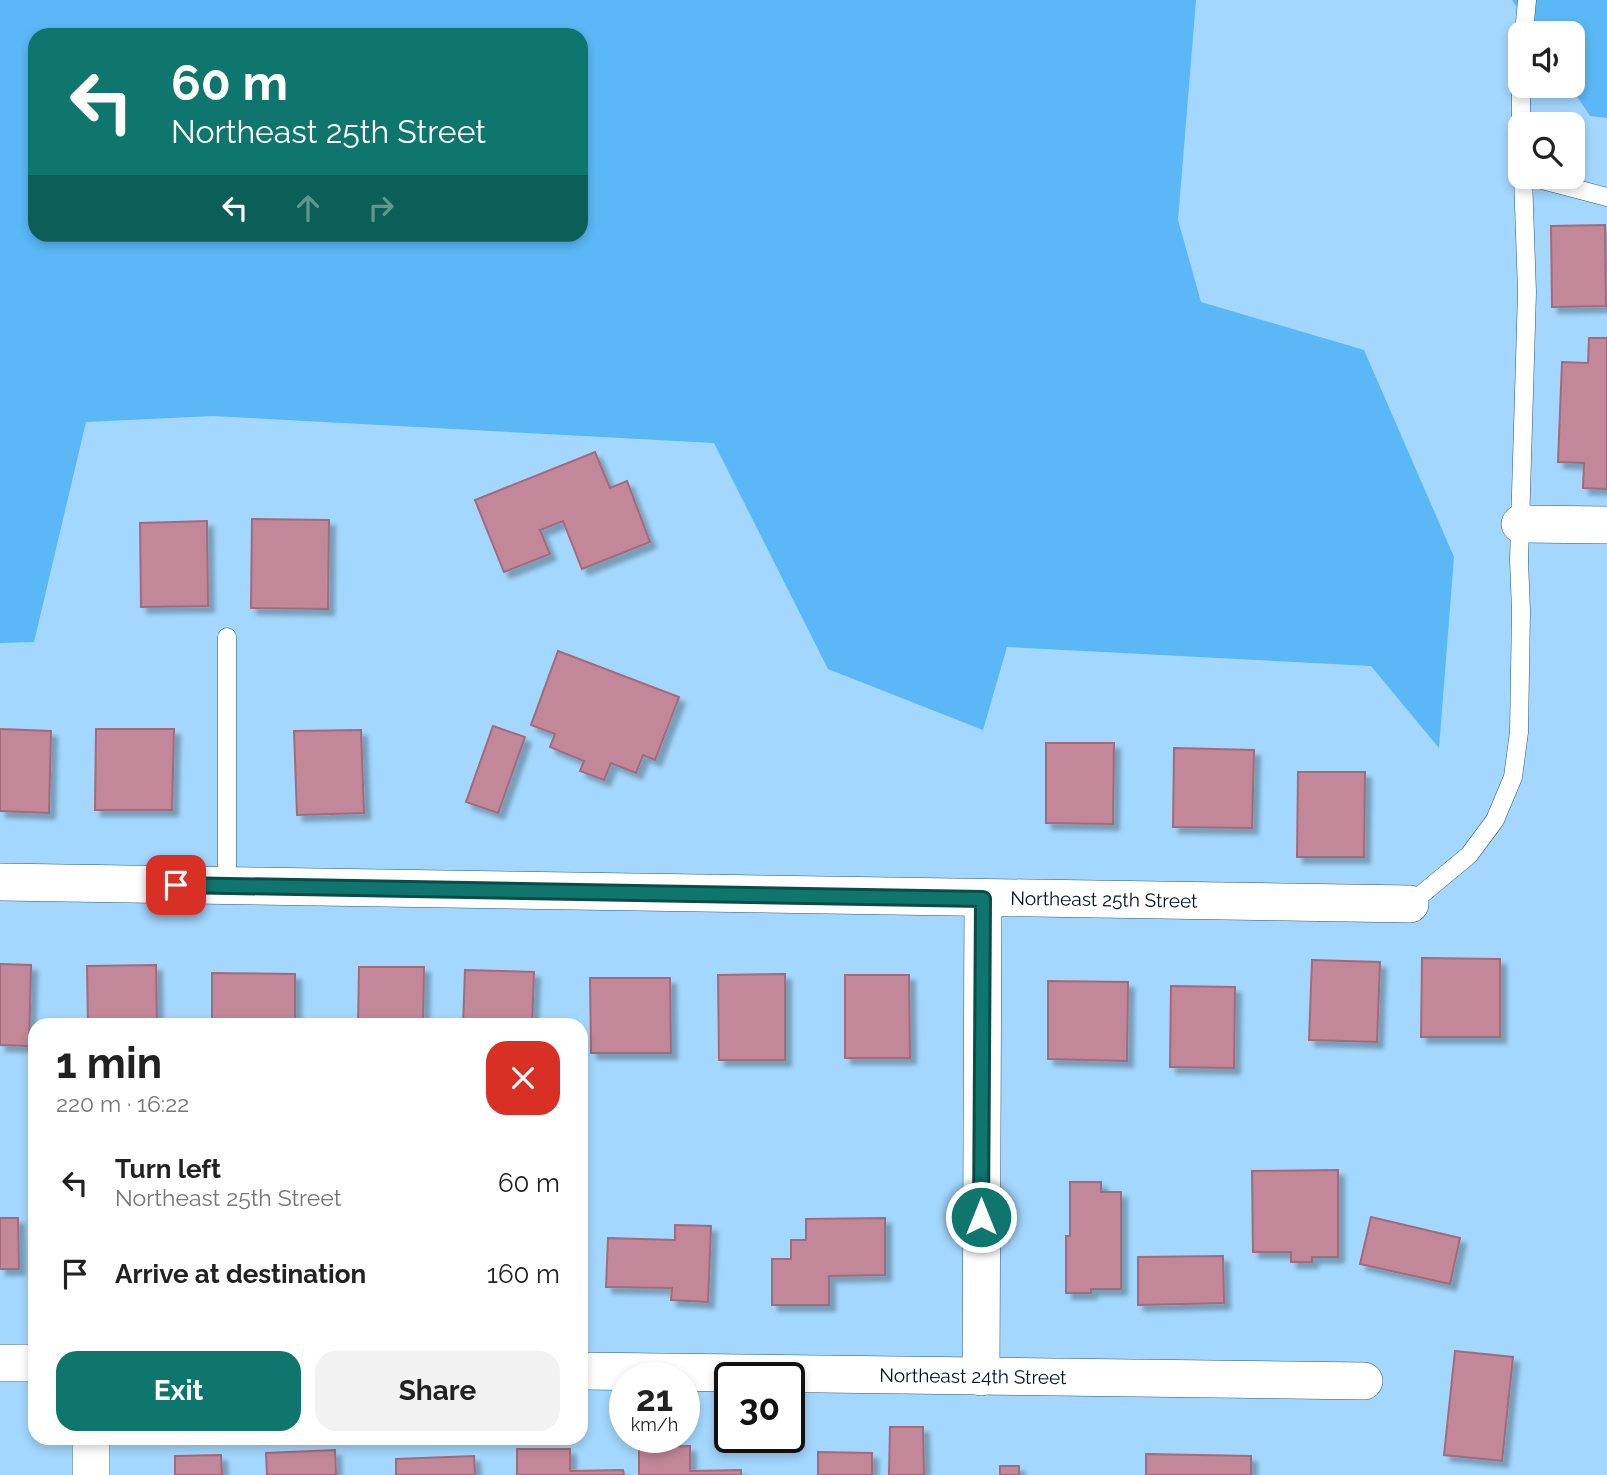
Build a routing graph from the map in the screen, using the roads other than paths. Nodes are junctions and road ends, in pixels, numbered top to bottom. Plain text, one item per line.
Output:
1 (1527, 0) edge
2 (1525, 21) edge
3 (1523, 189) edge
4 (1577, 189) edge
5 (1607, 197) edge
6 (1520, 524) junction
7 (1607, 525) edge
8 (227, 637) dead end
9 (0, 882) edge
10 (227, 886) junction
11 (983, 899) junction
12 (1410, 904) joint
13 (0, 1363) edge
14 (28, 1363) edge
15 (588, 1371) edge
16 (981, 1377) junction
17 (1364, 1381) dead end
18 (92, 1445) edge
19 (91, 1475) edge

1 - 2 lane
3 - 6 lane
4 - 5 lane
6 - 7 street
6 - 12 lane
8 - 10 lane
9 - 10 street, Northeast 25th Street
10 - 11 street, Northeast 25th Street
11 - 12 street, Northeast 25th Street
11 - 16 street
13 - 14 street
15 - 16 street, Northeast 24th Street
16 - 17 street, Northeast 24th Street
18 - 19 street

